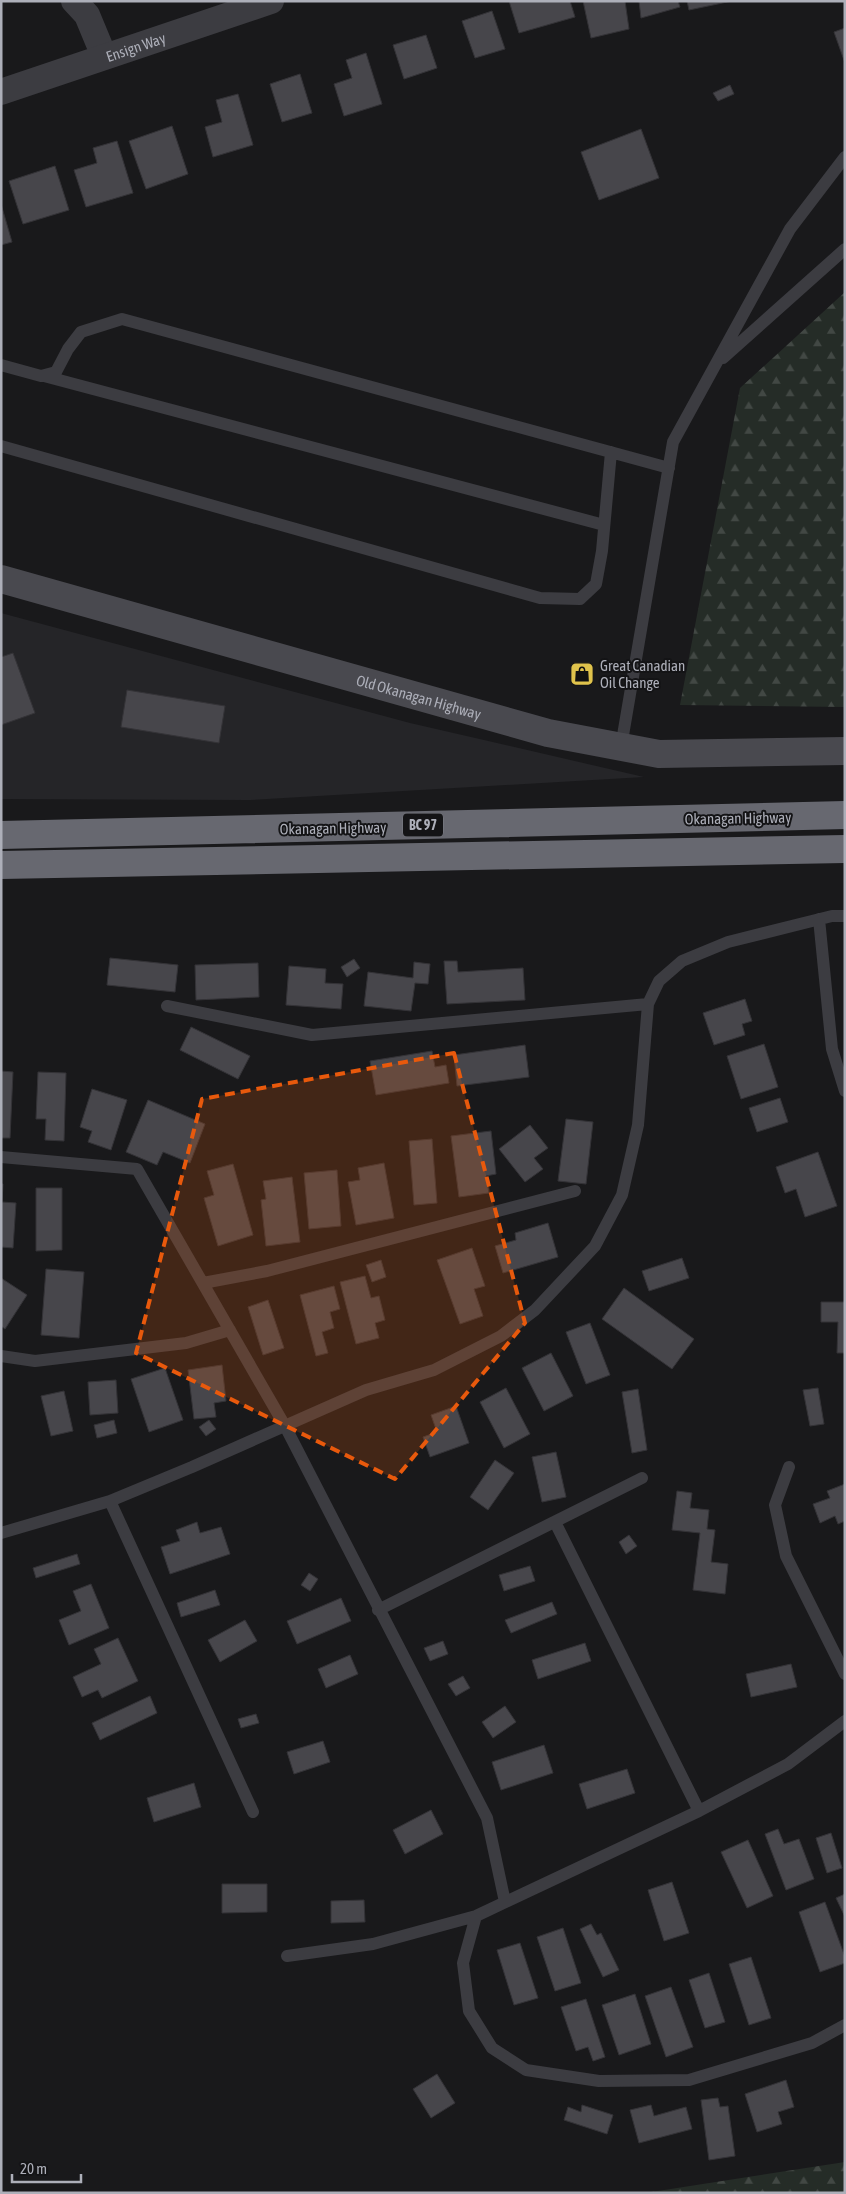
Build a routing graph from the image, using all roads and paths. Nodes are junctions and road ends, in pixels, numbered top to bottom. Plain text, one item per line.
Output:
1 (74, 1) edge
2 (271, 1) edge
3 (104, 56) junction
4 (1, 92) edge
5 (845, 157) edge
6 (845, 249) edge
7 (716, 364) junction
8 (1, 365) edge
9 (41, 376) junction
10 (1, 446) edge
11 (611, 452) junction
12 (669, 468) junction
13 (604, 525) junction
14 (1, 579) edge
15 (621, 747) junction
16 (845, 751) edge
17 (845, 815) edge
18 (1, 835) edge
19 (845, 849) edge
20 (1, 865) edge
21 (845, 916) edge
22 (819, 919) junction
23 (648, 1004) junction
24 (167, 1006) dead end
25 (845, 1091) edge
26 (1, 1157) edge
27 (576, 1191) dead end
28 (203, 1283) junction
29 (230, 1330) junction
30 (1, 1356) edge
31 (285, 1426) junction
32 (788, 1467) dead end
33 (642, 1478) dead end
34 (110, 1501) junction
35 (555, 1522) junction
36 (1, 1533) edge
37 (378, 1610) junction
38 (845, 1674) edge
39 (845, 1721) edge
40 (698, 1811) junction
41 (253, 1812) dead end
42 (504, 1902) junction
43 (476, 1916) junction
44 (287, 1956) dead end
45 (845, 2025) edge

1 - 3 street
2 - 3 street, Ensign Way
3 - 4 street, Ensign Way
5 - 7 lane
6 - 7 lane
7 - 12 lane
8 - 9 lane
9 - 11 lane
9 - 13 lane
10 - 13 lane
11 - 12 lane
11 - 13 lane
12 - 15 lane
14 - 15 street, Old Okanagan Highway
15 - 16 street, Old Okanagan Highway
17 - 18 highway, Okanagan Highway / BC 97
19 - 20 highway, Okanagan Highway / BC 97
21 - 22 lane
22 - 23 lane
22 - 25 lane
23 - 24 lane
23 - 31 lane
26 - 28 lane
27 - 28 lane
28 - 29 lane
29 - 30 lane
29 - 31 lane
31 - 34 lane
31 - 37 lane
32 - 38 lane
33 - 35 lane
34 - 36 lane
34 - 41 lane
35 - 37 lane
35 - 40 lane
37 - 42 lane
39 - 40 lane
40 - 42 lane
42 - 43 lane
43 - 44 lane
43 - 45 lane

